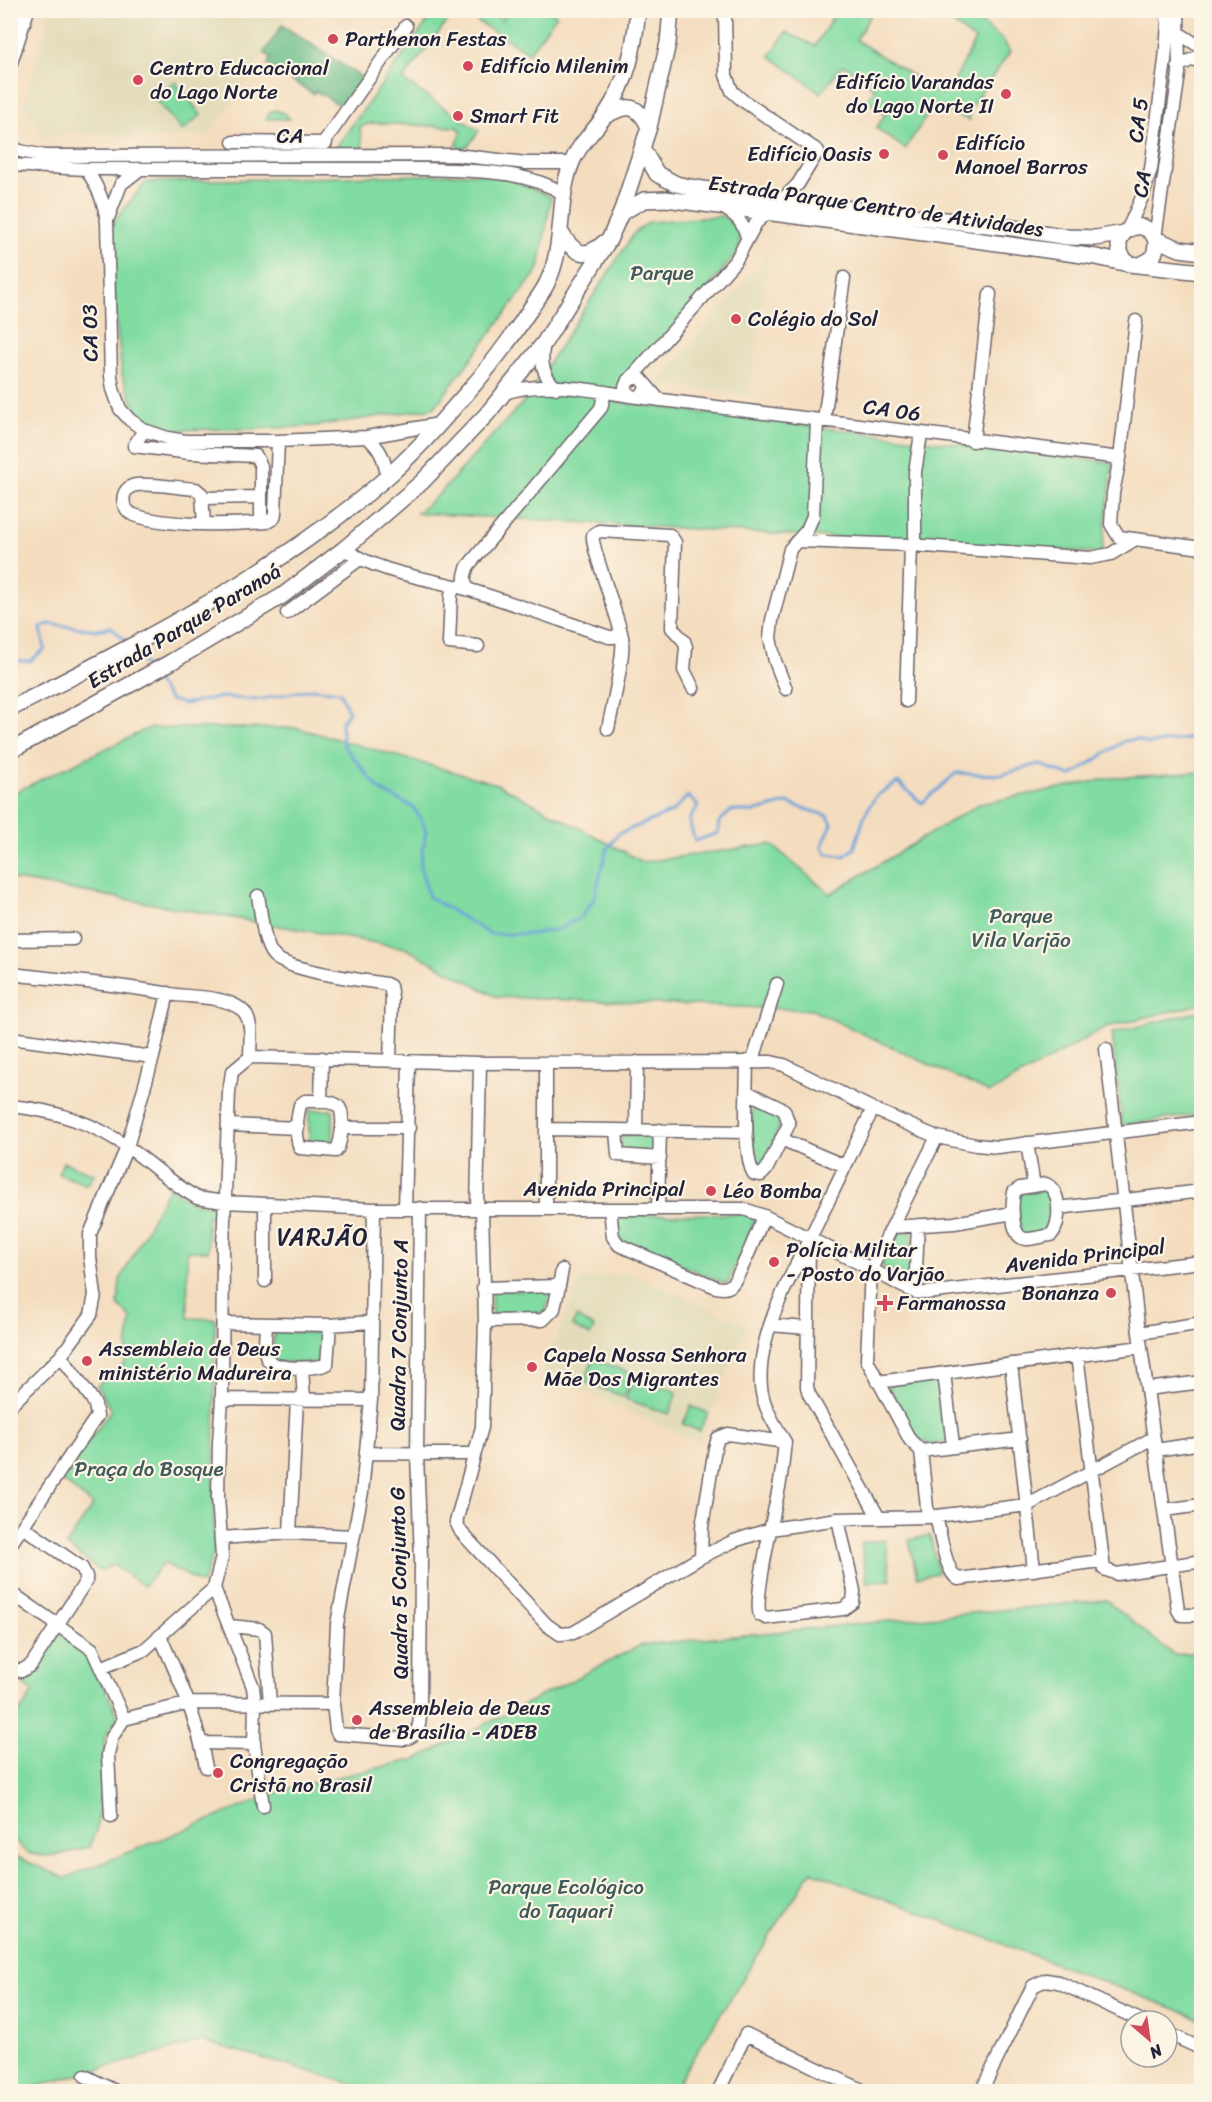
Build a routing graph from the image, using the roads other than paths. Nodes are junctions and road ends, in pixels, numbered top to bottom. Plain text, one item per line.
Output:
1 (16, 10) edge
2 (28, 10) edge
3 (638, 10) edge
4 (671, 10) edge
5 (725, 10) edge
6 (1166, 10) edge
7 (1178, 10) edge
8 (10, 26) edge
9 (406, 26) dead end
10 (1180, 34) junction
11 (1202, 48) edge
12 (1202, 55) edge
13 (10, 66) edge
14 (1178, 66) junction
15 (605, 116) junction
16 (649, 127) junction
17 (233, 142) dead end
18 (10, 146) edge
19 (642, 148) junction
20 (572, 163) junction
21 (10, 165) edge
22 (86, 169) junction
23 (139, 170) junction
24 (798, 184) junction
25 (564, 194) junction
26 (781, 201) junction
27 (800, 203) junction
28 (722, 207) junction
29 (621, 213) junction
30 (767, 213) junction
31 (107, 222) junction
32 (1125, 232) junction
33 (561, 233) junction
34 (747, 237) junction
35 (1155, 239) junction
36 (609, 240) junction
37 (1202, 252) edge
38 (1134, 265) junction
39 (1202, 272) edge
40 (844, 278) dead end
41 (990, 294) dead end
42 (1136, 321) dead end
43 (544, 343) junction
44 (649, 360) junction
45 (632, 378) junction
46 (645, 384) junction
47 (556, 388) junction
48 (605, 392) junction
49 (504, 393) junction
50 (634, 397) junction
51 (659, 400) junction
52 (821, 420) junction
53 (439, 424) junction
54 (144, 430) junction
55 (921, 434) junction
56 (367, 437) junction
57 (278, 441) junction
58 (973, 441) junction
59 (1120, 458) junction
60 (387, 477) junction
61 (261, 497) junction
62 (203, 498) junction
63 (261, 522) junction
64 (204, 524) junction
65 (1134, 540) junction
66 (797, 541) junction
67 (913, 545) junction
68 (1202, 548) edge
69 (344, 549) junction
70 (360, 559) junction
71 (454, 586) junction
72 (470, 590) junction
73 (287, 613) dead end
74 (621, 633) junction
75 (478, 646) dead end
76 (693, 688) dead end
77 (786, 689) dead end
78 (906, 701) dead end
79 (10, 710) edge
80 (608, 729) dead end
81 (10, 751) edge
82 (258, 896) dead end
83 (72, 939) dead end
84 (10, 940) edge
85 (10, 974) edge
86 (777, 984) dead end
87 (168, 993) junction
88 (10, 1038) edge
89 (1106, 1049) dead end
90 (153, 1057) junction
91 (250, 1057) junction
92 (322, 1058) junction
93 (390, 1061) junction
94 (748, 1061) junction
95 (409, 1062) junction
96 (637, 1062) junction
97 (480, 1063) junction
98 (546, 1063) junction
99 (747, 1092) junction
100 (321, 1102) junction
101 (10, 1107) edge
102 (873, 1109) junction
103 (1202, 1122) edge
104 (229, 1125) junction
105 (298, 1128) junction
106 (342, 1128) junction
107 (409, 1128) junction
108 (547, 1129) junction
109 (616, 1130) junction
110 (636, 1130) junction
111 (660, 1130) junction
112 (746, 1131) junction
113 (1116, 1132) junction
114 (937, 1137) junction
115 (781, 1140) junction
116 (1027, 1143) junction
117 (128, 1147) junction
118 (660, 1158) junction
119 (845, 1166) junction
120 (1034, 1186) junction
121 (1202, 1191) edge
122 (1124, 1201) junction
123 (224, 1202) junction
124 (265, 1205) junction
125 (405, 1208) junction
126 (420, 1208) junction
127 (546, 1208) junction
128 (1058, 1208) junction
129 (374, 1209) junction
130 (479, 1209) junction
131 (610, 1209) junction
132 (658, 1209) junction
133 (1013, 1213) junction
134 (764, 1216) junction
135 (918, 1225) junction
136 (893, 1227) junction
137 (809, 1239) junction
138 (1202, 1262) edge
139 (871, 1269) junction
140 (562, 1270) dead end
141 (1133, 1270) junction
142 (265, 1281) dead end
143 (559, 1286) junction
144 (483, 1288) junction
145 (915, 1292) junction
146 (485, 1321) junction
147 (371, 1322) junction
148 (223, 1323) junction
149 (1202, 1323) edge
150 (266, 1324) junction
151 (770, 1324) junction
152 (330, 1325) junction
153 (807, 1328) junction
154 (1139, 1333) junction
155 (1141, 1347) junction
156 (1077, 1355) junction
157 (61, 1356) junction
158 (1011, 1364) junction
159 (302, 1368) junction
160 (944, 1373) junction
161 (878, 1382) junction
162 (1202, 1382) edge
163 (1147, 1389) junction
164 (222, 1399) junction
165 (301, 1400) junction
166 (371, 1400) junction
167 (10, 1406) edge
168 (1020, 1438) junction
169 (785, 1442) junction
170 (1202, 1443) edge
171 (1154, 1444) junction
172 (953, 1445) junction
173 (921, 1450) junction
174 (366, 1453) junction
175 (417, 1454) junction
176 (474, 1454) junction
177 (1092, 1471) junction
178 (1202, 1504) edge
179 (1028, 1505) junction
180 (1164, 1510) junction
181 (932, 1517) junction
182 (879, 1518) junction
183 (838, 1519) junction
184 (23, 1527) junction
185 (771, 1529) junction
186 (290, 1533) junction
187 (353, 1536) junction
188 (222, 1538) junction
189 (10, 1545) edge
190 (701, 1557) junction
191 (1101, 1561) junction
192 (1202, 1561) edge
193 (1173, 1564) junction
194 (1034, 1570) junction
195 (214, 1588) junction
196 (10, 1592) edge
197 (1202, 1614) edge
198 (58, 1624) junction
199 (230, 1626) junction
200 (160, 1636) junction
201 (10, 1668) edge
202 (102, 1668) junction
203 (190, 1703) junction
204 (255, 1704) junction
205 (270, 1704) junction
206 (333, 1704) junction
207 (124, 1719) junction
208 (202, 1743) junction
209 (254, 1744) junction
210 (206, 1767) dead end
211 (263, 1806) dead end
212 (111, 1816) dead end
213 (1119, 2010) edge
214 (1179, 2038) edge
215 (1202, 2049) edge
216 (85, 2076) dead end
217 (844, 2087) edge
218 (117, 2091) edge
219 (718, 2091) edge
220 (867, 2091) edge
221 (981, 2091) edge

1 - 8 street
2 - 13 street
3 - 15 main road, Estrada Parque Paranoá
4 - 16 main road, Estrada Parque Paranoá
5 - 24 street
6 - 32 street, CA 5
7 - 10 street, CA
9 - 17 street
10 - 11 street
10 - 14 street, CA
12 - 14 street
14 - 35 street, CA
15 - 16 main road
15 - 20 main road, Estrada Parque Paranoá
16 - 19 main road, Estrada Parque Paranoá
18 - 20 street, CA
19 - 26 main road, Estrada Parque Centro de Atividades
19 - 29 main road, Estrada Parque Paranoá
20 - 25 main road, Estrada Parque Paranoá
21 - 22 street, CA
22 - 23 street, CA
22 - 31 street, CA 03
23 - 25 street, CA
23 - 31 street, CA 03
24 - 26 street
24 - 27 street
25 - 33 main road, Estrada Parque Paranoá
26 - 27 main road, Estrada Parque Centro de Atividades
27 - 32 main road, Estrada Parque Centro de Atividades
28 - 29 main road, Estrada Parque Centro de Atividades
28 - 30 main road, Estrada Parque Centro de Atividades
28 - 34 street
29 - 36 main road, Estrada Parque Paranoá
30 - 34 street
30 - 38 main road, Estrada Parque Centro de Atividades
31 - 54 street, CA 03
32 - 35 main road
32 - 38 main road
33 - 36 main road
33 - 53 main road, Estrada Parque Paranoá
34 - 44 street
35 - 37 main road
35 - 38 main road
36 - 43 main road, Estrada Parque Paranoá
38 - 39 main road, Estrada Parque Centro de Atividades
40 - 52 street
41 - 58 street
42 - 59 street
43 - 47 street
43 - 49 main road, Estrada Parque Paranoá
44 - 45 street
44 - 46 street
45 - 46 street
45 - 50 street
46 - 50 street
46 - 51 street
47 - 48 street, CA 06
47 - 49 street, CA 06
48 - 50 street, CA 06
48 - 72 street
49 - 69 main road, Estrada Parque Paranoá
50 - 51 street, CA 06
51 - 52 street, CA 06
52 - 55 street, CA 06
52 - 66 street
53 - 56 street, CA 03
53 - 60 main road, Estrada Parque Paranoá
54 - 57 street, CA 03
54 - 61 street
55 - 58 street, CA 06
55 - 67 street
56 - 57 street, CA 03
56 - 60 street
57 - 63 street
58 - 59 street, CA 06
59 - 65 street
60 - 79 main road, Estrada Parque Paranoá
61 - 62 street
61 - 63 street
62 - 64 street
62 - 64 street
63 - 64 street
65 - 67 street
65 - 68 street
66 - 67 street
66 - 77 street
67 - 78 street
69 - 70 street
69 - 81 main road, Estrada Parque Paranoá
70 - 71 street
70 - 73 street
71 - 72 street
71 - 75 street
72 - 74 street
74 - 76 street
74 - 80 street
82 - 93 street
83 - 84 street
85 - 87 street
86 - 94 street
87 - 90 street
87 - 91 street
88 - 90 street
89 - 113 street
90 - 117 street
91 - 92 street
91 - 104 street
92 - 93 street
92 - 100 street
93 - 95 street
94 - 96 street
94 - 99 street
94 - 102 street
95 - 97 street
95 - 107 street
96 - 98 street
96 - 110 street
97 - 98 street
97 - 130 street
98 - 108 street
99 - 112 street
99 - 115 street
100 - 105 street
100 - 106 street
101 - 117 street, Avenida Principal
102 - 114 street
102 - 119 street
103 - 113 street
104 - 105 street
104 - 123 street
105 - 106 street
106 - 107 street
107 - 125 street
108 - 109 street
108 - 127 street
109 - 110 street
109 - 118 street
110 - 111 street
111 - 112 street
111 - 118 street
112 - 115 street
113 - 116 street
113 - 122 street
114 - 116 street
114 - 136 street
115 - 119 street
116 - 120 street
117 - 123 street, Avenida Principal
117 - 157 street
118 - 132 street
119 - 137 street
120 - 128 street
120 - 133 street
121 - 122 street
122 - 128 street
122 - 141 street
123 - 124 street, Avenida Principal
123 - 148 street
124 - 129 street, Avenida Principal
124 - 142 street
125 - 126 street, Avenida Principal
125 - 129 street, Avenida Principal
126 - 130 street, Avenida Principal
126 - 175 street, Quadra 7 Conjunto A
127 - 130 street, Avenida Principal
127 - 131 street, Avenida Principal
128 - 133 street
129 - 147 street
130 - 144 street
131 - 132 street, Avenida Principal
131 - 134 street
132 - 134 street, Avenida Principal
133 - 135 street
134 - 137 street, Avenida Principal
135 - 136 street
135 - 145 street
136 - 139 street
137 - 139 street, Avenida Principal
137 - 151 street
137 - 153 street
138 - 141 street, Avenida Principal
139 - 145 street, Avenida Principal
139 - 161 street
140 - 143 street
141 - 145 street, Avenida Principal
141 - 154 street
143 - 144 street
143 - 146 street
144 - 146 street
146 - 176 street
147 - 152 street
147 - 166 street
148 - 150 street
148 - 164 street
149 - 154 street
150 - 152 street
150 - 159 street
151 - 153 street
151 - 169 street
152 - 159 street
153 - 182 street
154 - 155 street
155 - 156 street
155 - 163 street
156 - 158 street
156 - 177 street
157 - 167 street
157 - 184 street
158 - 160 street
158 - 168 street
159 - 165 street
160 - 161 street
160 - 172 street
161 - 173 street
162 - 163 street
163 - 171 street
164 - 165 street
164 - 188 street
165 - 166 street
165 - 186 street
166 - 174 street
168 - 172 street
168 - 179 street
169 - 185 street
169 - 190 street
170 - 171 street
171 - 177 street
171 - 180 street
172 - 173 street
173 - 181 street
174 - 175 street
174 - 187 street
175 - 176 street, Quadra 7 Conjunto A
175 - 206 street, Quadra 5 Conjunto G
176 - 190 street
177 - 179 street
177 - 191 street
178 - 180 street
179 - 181 street
179 - 194 street
180 - 193 street
181 - 182 street
181 - 194 street
182 - 183 street
183 - 185 street
183 - 185 street
184 - 189 street
184 - 198 street
185 - 190 street
186 - 187 street
186 - 188 street
187 - 206 street
188 - 195 street
191 - 193 street
191 - 194 street
192 - 193 street
193 - 197 street
195 - 199 street
195 - 200 street
196 - 198 street
198 - 201 street
198 - 202 street
199 - 204 street
199 - 205 street
200 - 202 street
200 - 203 street
202 - 207 street
203 - 204 street
203 - 207 street
203 - 208 street
204 - 205 street
204 - 209 street
205 - 206 street
207 - 212 street
208 - 209 street
208 - 210 street
209 - 211 street
213 - 221 street
214 - 215 street
216 - 218 street
217 - 219 street
217 - 220 street

